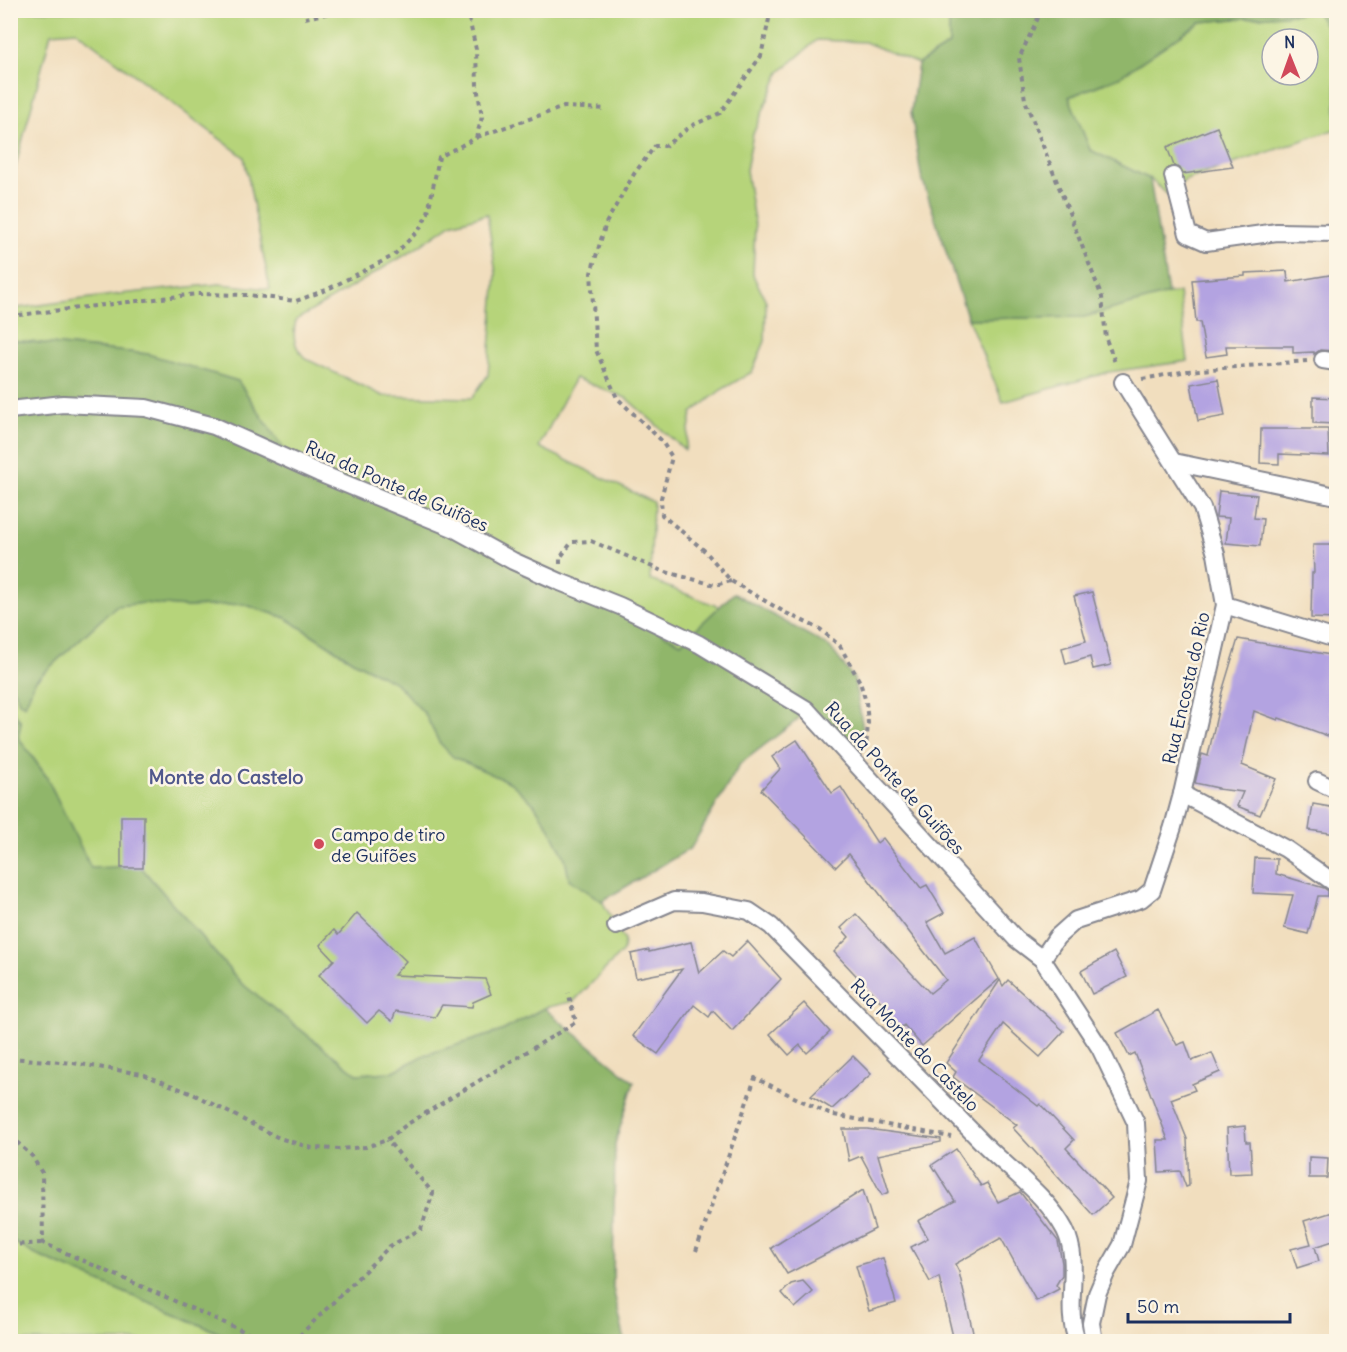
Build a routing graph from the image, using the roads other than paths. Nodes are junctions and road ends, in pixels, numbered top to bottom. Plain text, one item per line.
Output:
1 (1173, 176) dead end
2 (1336, 233) edge
3 (1123, 382) road end
4 (10, 410) edge
5 (1174, 462) junction
6 (1336, 496) edge
7 (1225, 605) junction
8 (1336, 639) edge
9 (1317, 781) dead end
10 (1336, 790) edge
11 (1182, 794) junction
12 (1336, 884) edge
13 (616, 926) dead end
14 (1042, 959) junction
15 (1078, 1341) edge
16 (1094, 1341) edge

1 - 2 street
3 - 5 street, Rua Encosta do Rio
4 - 14 street, Rua da Ponte de Guifões
5 - 6 street
5 - 7 street, Rua Encosta do Rio
7 - 8 street
7 - 11 street, Rua Encosta do Rio
9 - 10 street
11 - 12 street
11 - 14 street, Rua Encosta do Rio
13 - 15 street, Rua Monte do Castelo
14 - 16 street, Rua da Ponte de Guifões

